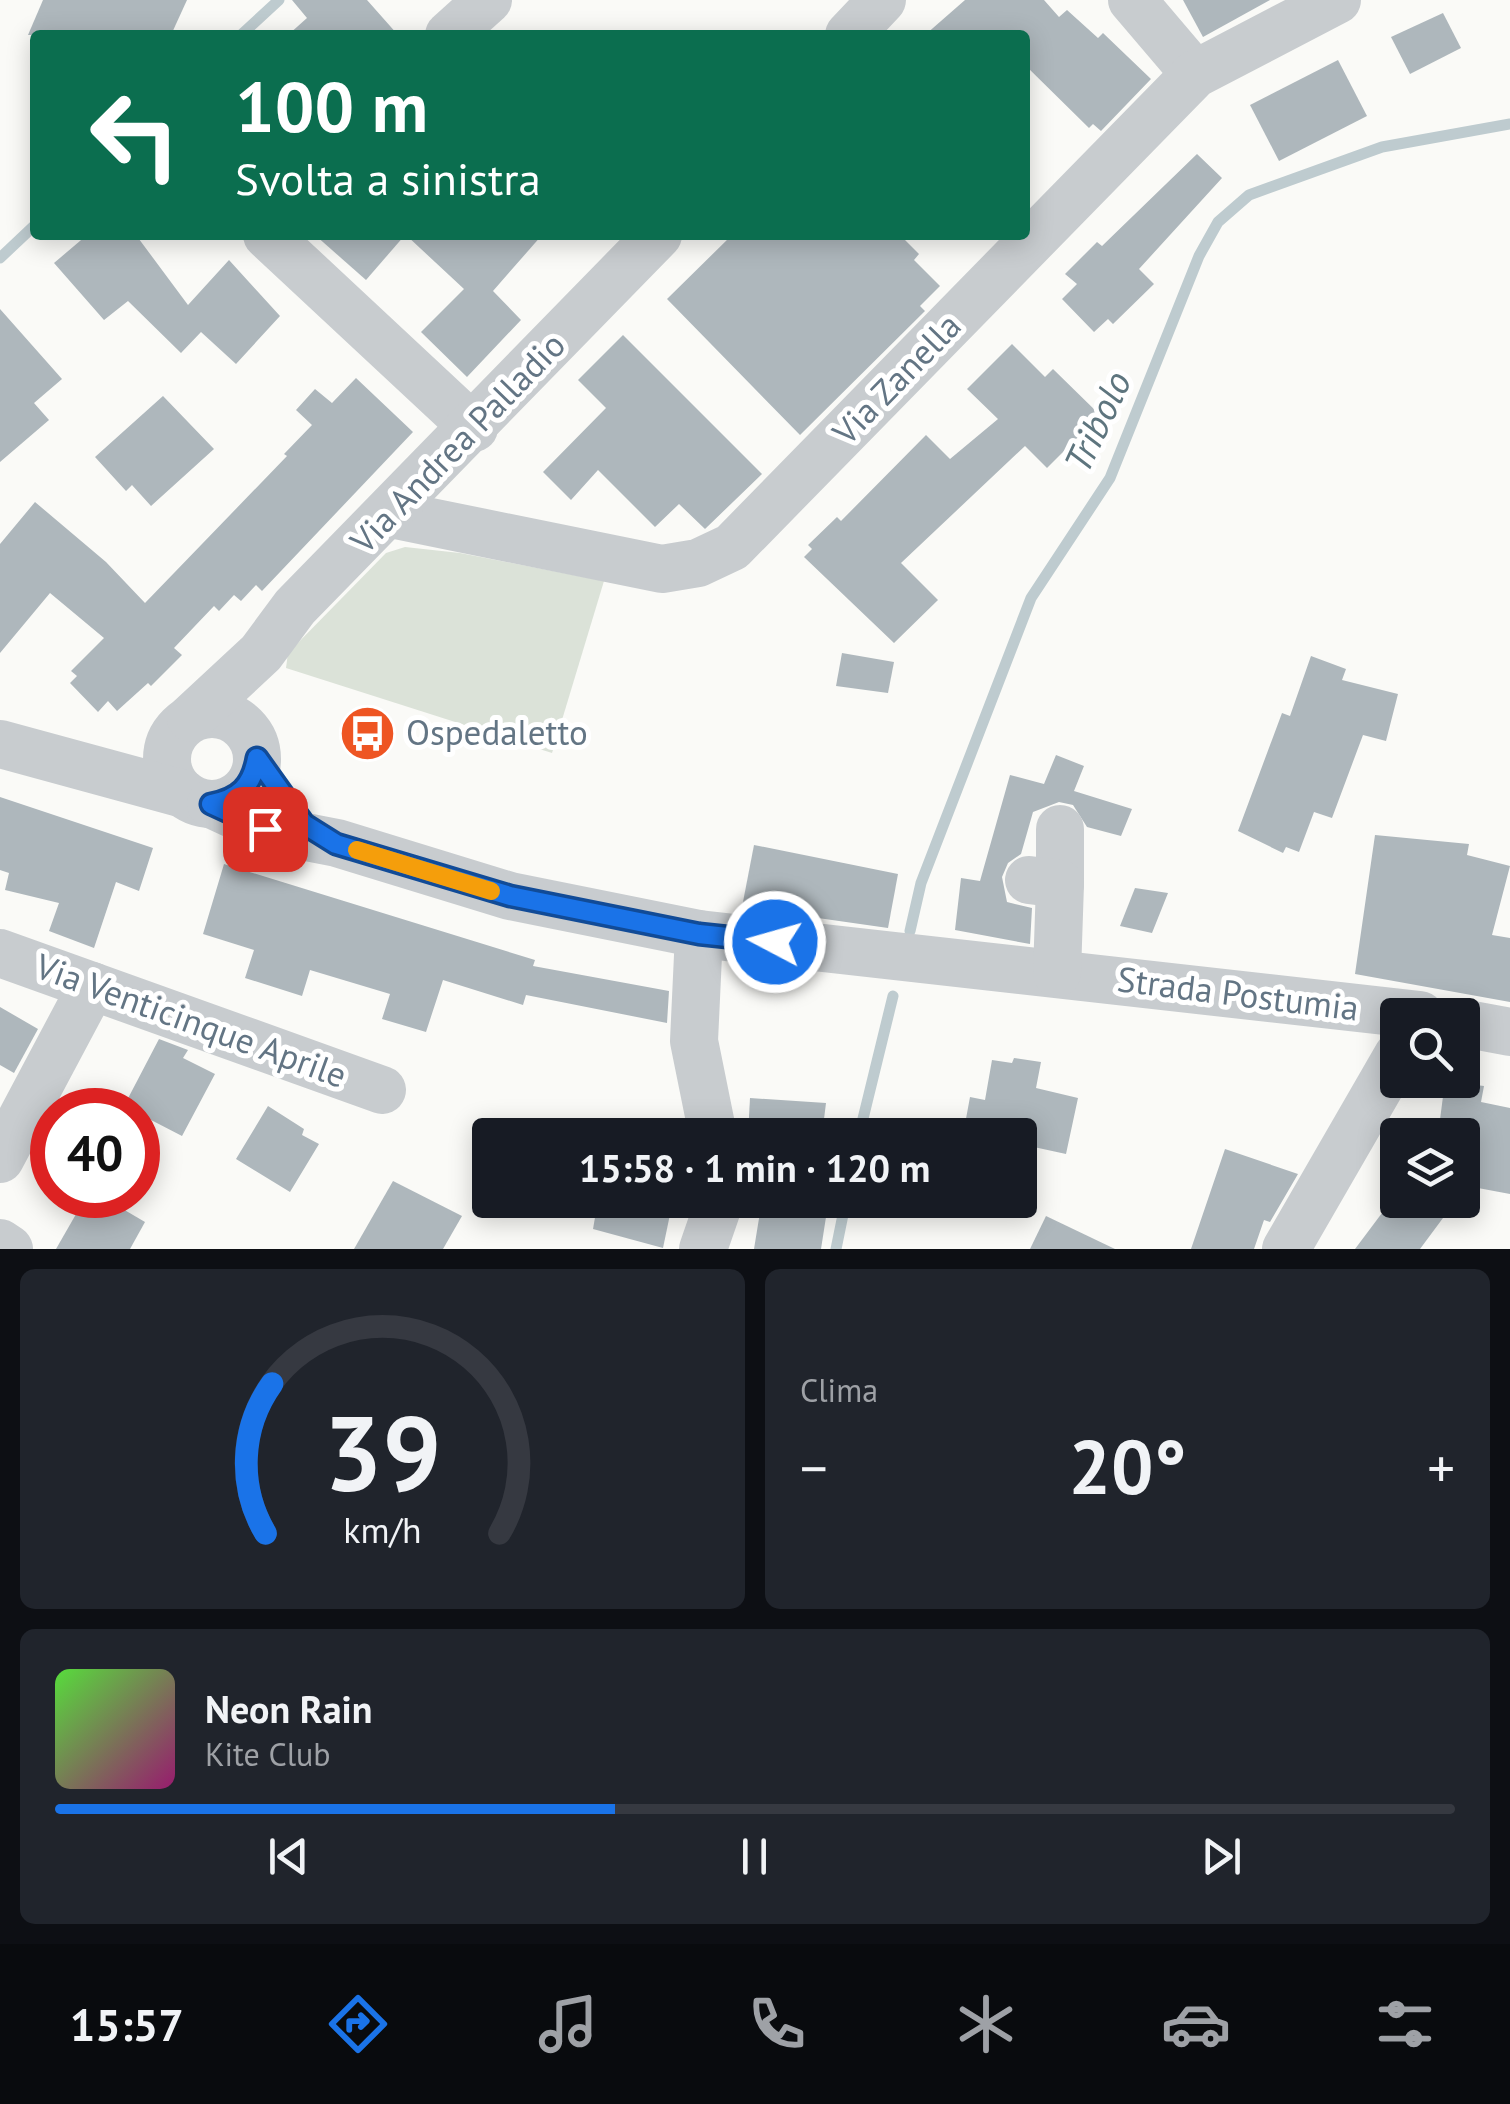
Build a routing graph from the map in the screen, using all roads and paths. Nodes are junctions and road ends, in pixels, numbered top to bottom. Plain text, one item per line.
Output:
1 (488, 0) edge
2 (882, 0) edge
3 (1132, 0) edge
4 (1337, 0) edge
5 (455, 30) edge
6 (854, 30) edge
7 (1195, 74) junction
8 (272, 240) edge
9 (653, 240) edge
10 (474, 428) junction
11 (391, 514) junction
12 (261, 652) junction
13 (185, 723) junction
14 (0, 744) edge
15 (252, 745) junction
16 (64, 765) junction
17 (197, 799) junction
18 (1060, 830) dead end
19 (336, 844) junction
20 (699, 934) junction
21 (0, 953) edge
22 (1056, 973) junction
23 (92, 986) junction
24 (1380, 1010) edge
25 (1480, 1026) edge
26 (1510, 1032) edge
27 (1380, 1086) edge
28 (382, 1090) dead end
29 (710, 1118) edge
30 (0, 1159) edge
31 (714, 1218) edge
32 (0, 1242) edge
33 (10, 1249) edge
34 (704, 1249) edge
35 (1286, 1249) edge

1 - 5 street
2 - 6 street
3 - 7 street
4 - 7 street, Via Zanella
7 - 11 street, Via Zanella
8 - 10 street
9 - 10 street, Via Andrea Palladio
10 - 11 street, Via Andrea Palladio
11 - 12 street, Via Andrea Palladio
12 - 13 street, Via Andrea Palladio
12 - 15 street, Via Andrea Palladio
13 - 15 street
13 - 16 street
13 - 17 street
14 - 16 street, Strada Postumia
15 - 17 street
15 - 19 street
16 - 17 street, Strada Postumia
17 - 19 street, Strada Postumia
18 - 22 street
19 - 20 street, Strada Postumia
20 - 22 street, Strada Postumia
20 - 29 street
21 - 23 street, Via Venticinque Aprile
22 - 24 street, Strada Postumia
23 - 28 street, Via Venticinque Aprile
23 - 30 street
25 - 26 street
27 - 35 street, Strada Postumia
31 - 34 street
32 - 33 street

